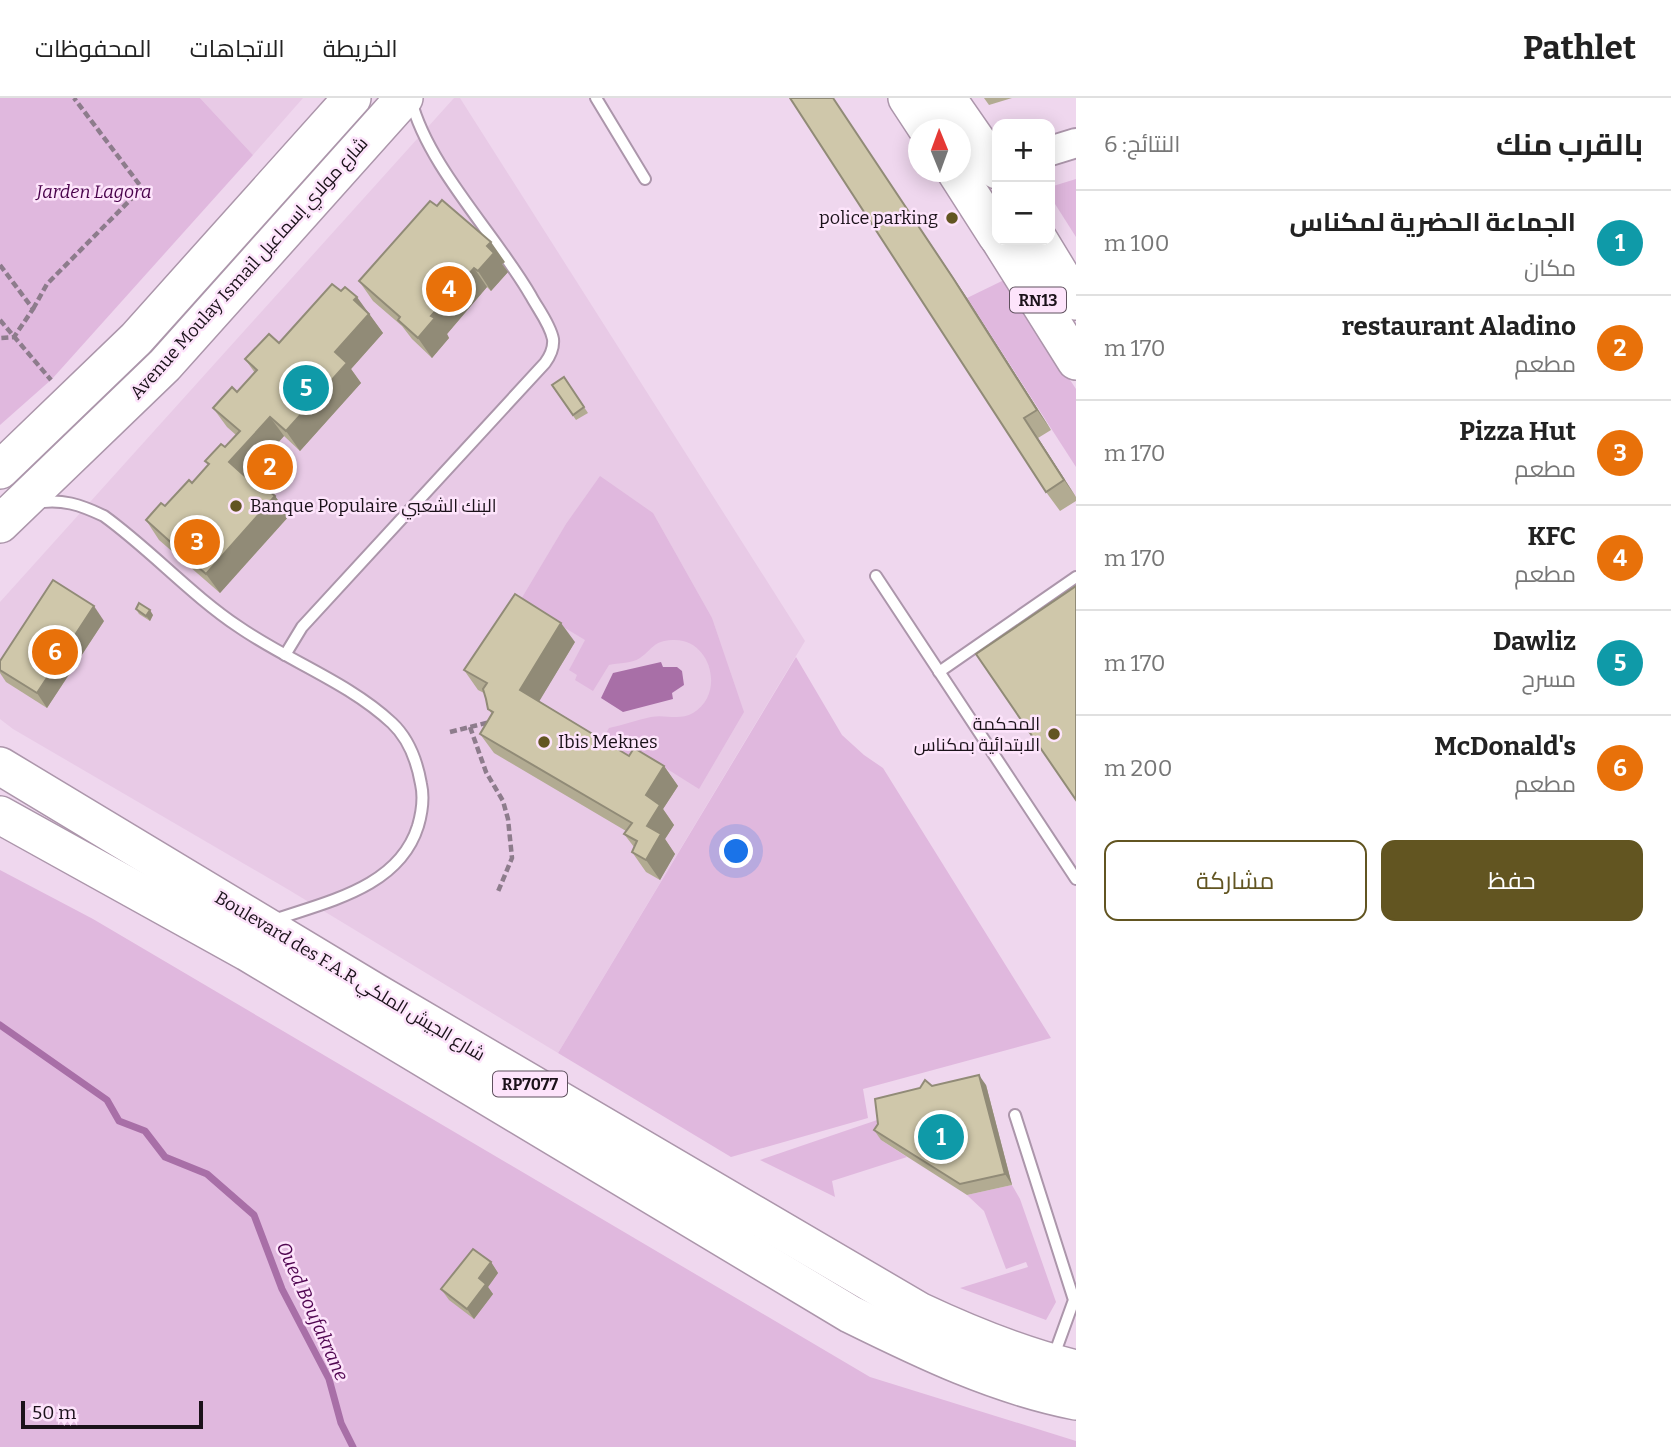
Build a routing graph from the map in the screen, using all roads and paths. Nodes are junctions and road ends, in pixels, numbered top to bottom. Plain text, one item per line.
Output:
1 (74, 98) edge
2 (352, 98) edge
3 (404, 98) edge
4 (411, 98) edge
5 (596, 98) edge
6 (907, 98) edge
7 (947, 98) edge
8 (921, 119) edge
9 (1076, 144) edge
10 (1055, 150) edge
11 (992, 160) edge
12 (992, 168) edge
13 (971, 172) edge
14 (645, 179) dead end
15 (963, 182) edge
16 (992, 227) edge
17 (1003, 245) edge
18 (1042, 245) edge
19 (0, 265) edge
20 (1076, 301) edge
21 (33, 309) junction
22 (0, 320) edge
23 (13, 337) junction
24 (0, 338) edge
25 (1076, 361) edge
26 (52, 379) dead end
27 (0, 470) edge
28 (4, 520) edge
29 (876, 576) dead end
30 (1076, 577) edge
31 (285, 655) junction
32 (939, 672) junction
33 (499, 719) edge
34 (470, 727) junction
35 (450, 732) dead end
36 (0, 766) edge
37 (0, 815) edge
38 (0, 830) edge
39 (41, 839) junction
40 (1076, 879) edge
41 (497, 894) dead end
42 (263, 925) junction
43 (1015, 1115) dead end
44 (1075, 1301) edge
45 (1064, 1366) edge
46 (1076, 1401) edge

1 - 21 path
2 - 27 main road, Avenue Moulay Ismail شارع مولاي إسماعيل
3 - 28 main road, Avenue Moulay Ismail شارع مولاي إسماعيل
4 - 31 lane
5 - 14 lane
6 - 8 main road
7 - 11 main road
9 - 10 street
12 - 13 street
15 - 16 main road, RN13
17 - 25 main road, RN13
18 - 20 main road, RN13
19 - 21 path
21 - 23 path
22 - 23 path
23 - 24 path
23 - 26 path
28 - 31 lane
29 - 32 lane
30 - 32 lane
31 - 42 lane
32 - 40 lane
33 - 34 path
34 - 35 path
34 - 41 path
36 - 42 main road, Boulevard des F.A.R شارع الجيش الملكي / RP7077
37 - 39 main road, Boulevard des F.A.R شارع الجيش الملكي / RP7077
38 - 39 main road
39 - 46 main road, Boulevard des F.A.R شارع الجيش الملكي / RP7077
42 - 45 main road, Boulevard des F.A.R شارع الجيش الملكي / RP7077
43 - 44 lane
44 - 45 lane

